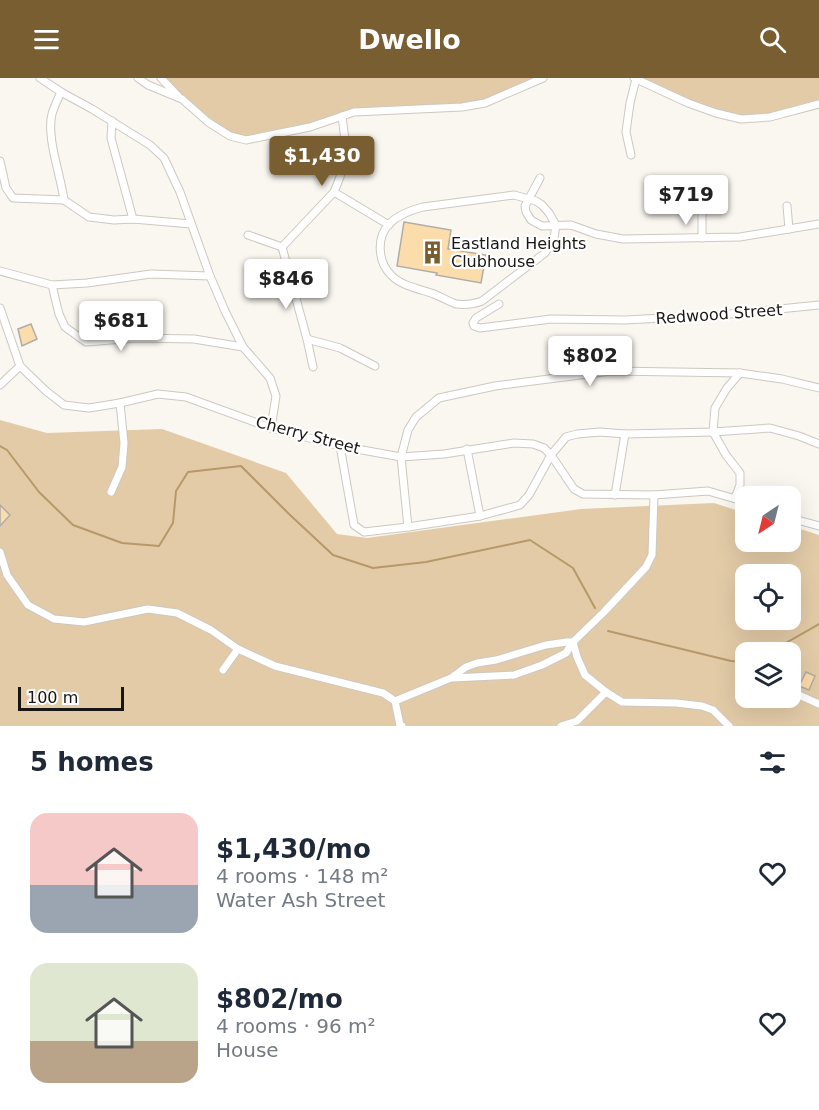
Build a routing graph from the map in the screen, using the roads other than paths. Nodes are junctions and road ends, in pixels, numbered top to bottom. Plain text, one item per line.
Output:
1 (40, 78) edge
2 (138, 78) edge
3 (161, 78) edge
4 (543, 78) edge
5 (635, 78) edge
6 (61, 92) junction
7 (182, 99) junction
8 (819, 104) edge
9 (342, 116) junction
10 (112, 121) junction
11 (631, 155) dead end
12 (0, 161) edge
13 (540, 178) dead end
14 (334, 192) junction
15 (528, 199) junction
16 (64, 200) junction
17 (702, 203) dead end
18 (787, 206) dead end
19 (133, 219) junction
20 (190, 224) junction
21 (819, 224) edge
22 (388, 225) junction
23 (556, 225) junction
24 (789, 229) junction
25 (248, 235) dead end
26 (702, 238) junction
27 (282, 247) junction
28 (0, 271) edge
29 (210, 276) junction
30 (52, 285) junction
31 (499, 304) dead end
32 (819, 305) edge
33 (0, 308) edge
34 (307, 339) junction
35 (243, 347) junction
36 (20, 366) junction
37 (375, 366) dead end
38 (313, 367) dead end
39 (740, 373) junction
40 (0, 385) edge
41 (819, 388) edge
42 (120, 403) junction
43 (271, 428) junction
44 (713, 432) junction
45 (625, 434) junction
46 (819, 444) edge
47 (340, 446) junction
48 (467, 449) junction
49 (551, 455) junction
50 (401, 457) junction
51 (740, 486) edge
52 (111, 492) dead end
53 (615, 495) junction
54 (654, 495) junction
55 (735, 498) edge
56 (480, 516) junction
57 (801, 521) edge
58 (819, 526) edge
59 (408, 527) junction
60 (0, 552) edge
61 (573, 642) junction
62 (238, 649) junction
63 (223, 670) dead end
64 (451, 678) junction
65 (606, 692) junction
66 (801, 696) edge
67 (395, 701) junction
68 (819, 704) edge
69 (402, 726) edge
70 (561, 726) edge
71 (729, 726) edge

1 - 6 street
2 - 7 street
3 - 7 street
4 - 9 street
5 - 8 street
5 - 11 street
6 - 10 street
6 - 16 street
7 - 9 street
9 - 14 street
10 - 19 street
10 - 20 street
12 - 16 street
13 - 15 street
14 - 22 street
14 - 27 street
15 - 22 street
15 - 23 street
15 - 23 street
16 - 19 street
17 - 26 street
18 - 24 street
19 - 20 street
20 - 29 street
21 - 24 street
22 - 23 street
23 - 26 street
24 - 26 street
25 - 27 street
27 - 34 street
28 - 30 street
29 - 30 street
29 - 35 street
30 - 35 street
31 - 32 street, Redwood Street
33 - 36 street, Cherry Street
34 - 37 street
34 - 38 street
35 - 43 street
36 - 40 street
36 - 42 street, Cherry Street
39 - 41 street
39 - 44 street
39 - 50 street
42 - 43 street, Cherry Street
42 - 52 street
43 - 47 street, Cherry Street
44 - 45 street
44 - 46 street
44 - 51 street
45 - 49 street
45 - 53 street
47 - 50 street, Cherry Street
47 - 59 street
48 - 49 street, Cherry Street
48 - 50 street, Cherry Street
48 - 56 street
49 - 53 street
49 - 56 street
50 - 59 street
53 - 54 street
54 - 55 street
54 - 61 street
56 - 59 street
57 - 58 street
60 - 62 street
61 - 64 street
61 - 64 street
61 - 65 street
62 - 63 street
62 - 67 street
64 - 67 street
65 - 70 street
65 - 71 street
66 - 68 street
67 - 69 street

